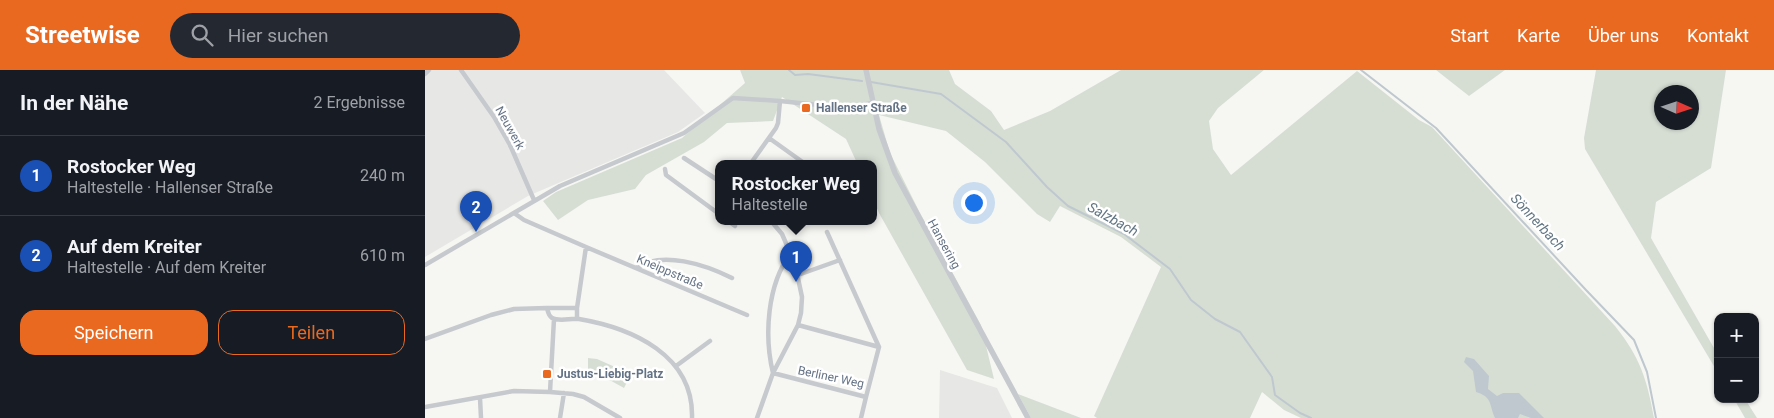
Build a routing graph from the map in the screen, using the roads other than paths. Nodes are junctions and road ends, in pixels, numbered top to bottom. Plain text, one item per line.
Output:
1 (429, 70) edge
2 (461, 70) edge
3 (866, 70) edge
4 (425, 74) edge
5 (780, 100) junction
6 (872, 104) junction
7 (769, 138) junction
8 (684, 158) dead end
9 (753, 160) edge
10 (800, 160) edge
11 (665, 169) dead end
12 (715, 179) edge
13 (534, 200) junction
14 (715, 211) edge
15 (513, 213) junction
16 (774, 225) edge
17 (827, 232) dead end
18 (586, 247) junction
19 (791, 253) junction
20 (840, 260) junction
21 (425, 265) edge
22 (635, 268) junction
23 (798, 275) junction
24 (732, 278) dead end
25 (547, 308) junction
26 (577, 308) junction
27 (747, 315) dead end
28 (554, 319) junction
29 (577, 319) junction
30 (798, 325) junction
31 (425, 340) edge
32 (709, 341) dead end
33 (879, 347) junction
34 (676, 366) junction
35 (773, 374) junction
36 (550, 392) junction
37 (564, 393) junction
38 (866, 397) junction
39 (480, 398) junction
40 (425, 407) edge
41 (481, 418) edge
42 (561, 418) edge
43 (620, 418) edge
44 (692, 418) edge
45 (757, 418) edge
46 (861, 418) edge
47 (1028, 418) edge

1 - 4 street
2 - 13 street, Neuwerk
3 - 6 street, Hansering
5 - 6 street
5 - 7 street
5 - 13 street
6 - 47 street, Hansering
7 - 9 street
7 - 10 street
8 - 12 street
11 - 14 street
13 - 15 street
15 - 18 street, Kneippstraße
15 - 21 street
16 - 19 street
17 - 20 street
18 - 22 street, Kneippstraße
18 - 26 street
19 - 23 street
19 - 35 street
20 - 23 street
20 - 33 street
22 - 24 street
22 - 27 street, Kneippstraße
23 - 30 street
25 - 26 street
25 - 28 street
25 - 31 street
26 - 29 street
28 - 29 street
28 - 36 street
29 - 34 street
30 - 33 street
30 - 35 street
32 - 34 street
33 - 38 street, Berliner Weg
34 - 44 street
35 - 38 street, Berliner Weg
35 - 45 street
36 - 37 street
36 - 39 street
37 - 42 street
37 - 43 street
38 - 46 street
39 - 40 street
39 - 41 street

